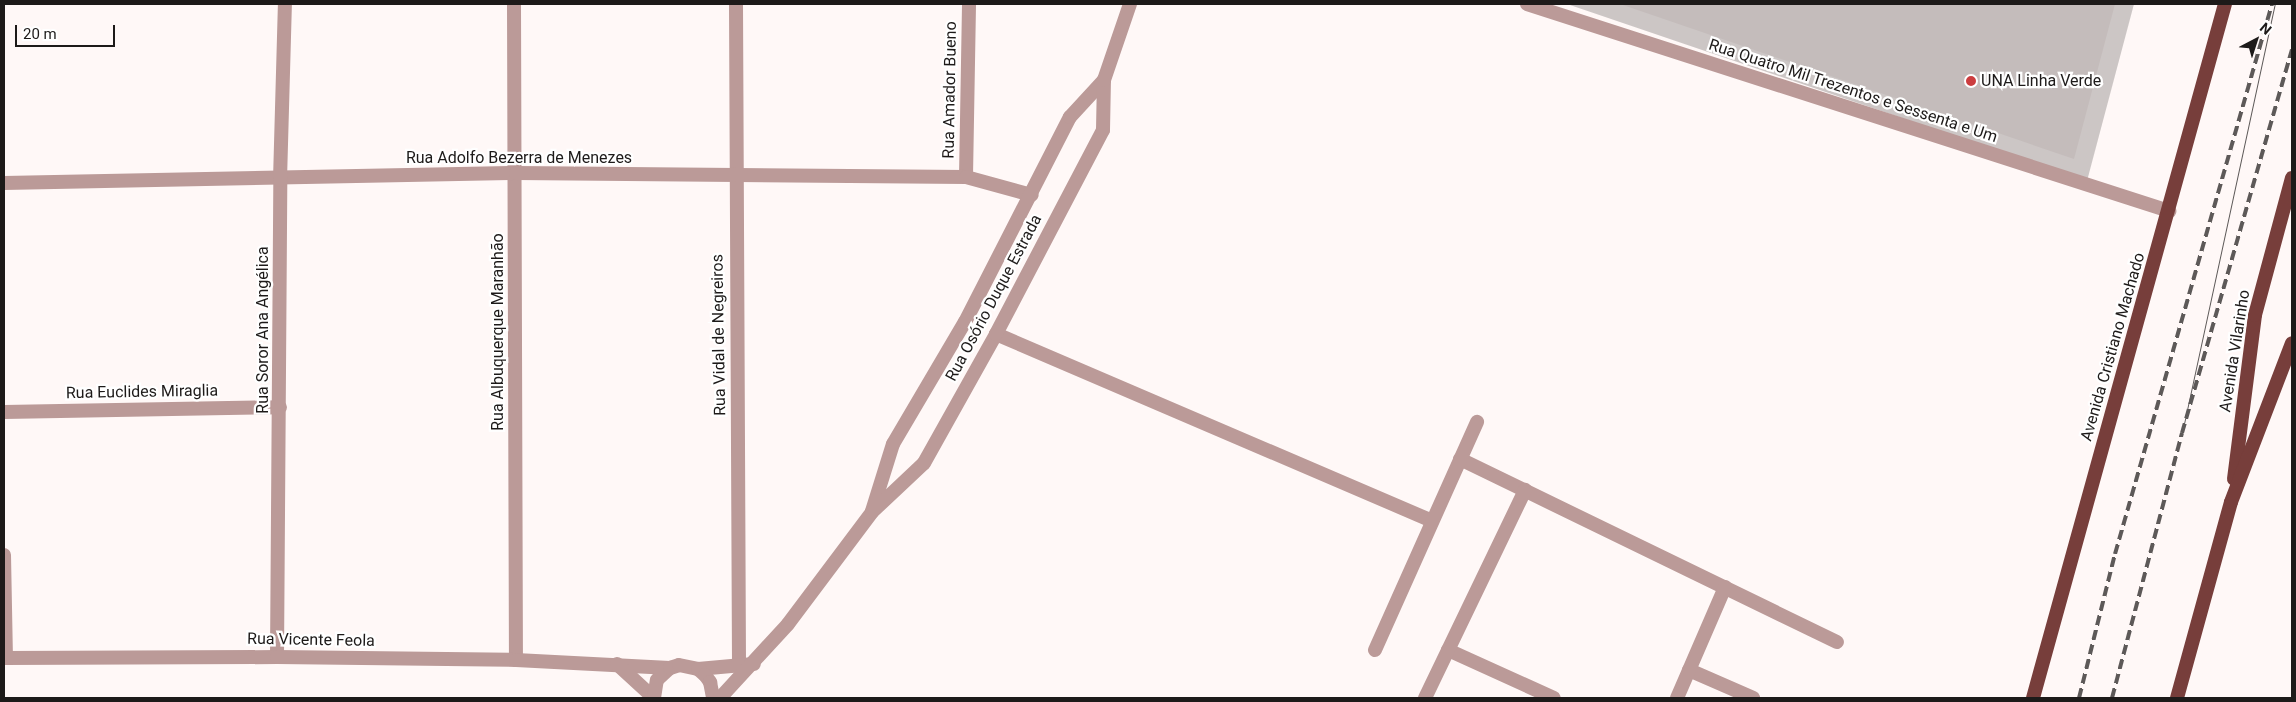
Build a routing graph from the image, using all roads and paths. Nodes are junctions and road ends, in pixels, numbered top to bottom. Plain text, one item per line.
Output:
1 (285, 4) edge
2 (514, 4) edge
3 (736, 4) edge
4 (969, 4) edge
5 (1130, 4) edge
6 (1527, 4) edge
7 (2225, 4) edge
8 (1104, 80) junction
9 (516, 173) junction
10 (735, 176) junction
11 (966, 178) junction
12 (2292, 178) edge
13 (280, 180) junction
14 (4, 183) edge
15 (1032, 195) junction
16 (2169, 211) junction
17 (996, 334) junction
18 (2292, 342) edge
19 (280, 407) junction
20 (4, 412) edge
21 (1477, 422) dead end
22 (1460, 459) junction
23 (1525, 490) junction
24 (2231, 502) junction
25 (872, 512) junction
26 (1432, 521) junction
27 (4, 555) edge
28 (1725, 587) junction
29 (1837, 642) dead end
30 (1375, 650) dead end
31 (1448, 650) junction
32 (277, 657) junction
33 (5, 658) edge
34 (516, 660) junction
35 (617, 664) junction
36 (754, 664) junction
37 (739, 666) junction
38 (670, 668) junction
39 (698, 669) junction
40 (1689, 670) junction
41 (654, 698) edge
42 (713, 698) edge
43 (720, 698) edge
44 (1425, 698) edge
45 (1554, 698) edge
46 (1677, 698) edge
47 (1753, 698) edge
48 (2034, 698) edge
49 (2177, 698) edge

1 - 13 street, Rua Soror Ana Angélica
2 - 9 street, Rua Albuquerque Maranhão
3 - 10 street, Rua Vidal de Negreiros
4 - 11 street, Rua Amador Bueno
5 - 8 street, Rua Osório Duque Estrada
6 - 16 street, Rua Quatro Mil Trezentos e Sessenta e Um
7 - 16 highway, Avenida Cristiano Machado
8 - 15 street, Rua Osório Duque Estrada
8 - 17 street, Rua Osório Duque Estrada
9 - 10 street, Rua Adolfo Bezerra de Menezes
9 - 13 street, Rua Adolfo Bezerra de Menezes
9 - 34 street, Rua Albuquerque Maranhão
10 - 11 street, Rua Adolfo Bezerra de Menezes
10 - 37 street, Rua Vidal de Negreiros
11 - 15 street, Rua Adolfo Bezerra de Menezes
12 - 24 highway, Avenida Vilarinho
13 - 14 street, Rua Adolfo Bezerra de Menezes
13 - 19 street, Rua Soror Ana Angélica
15 - 25 street, Rua Osório Duque Estrada
16 - 48 highway, Avenida Cristiano Machado
17 - 25 street, Rua Osório Duque Estrada
17 - 26 street
18 - 24 highway
19 - 20 street, Rua Euclides Miraglia
19 - 32 street, Rua Soror Ana Angélica
21 - 22 street
22 - 23 street
22 - 26 street
23 - 28 street
23 - 31 street
24 - 49 highway
25 - 36 street, Rua Osório Duque Estrada
26 - 30 street
27 - 33 street
28 - 29 street
28 - 40 street
31 - 44 street
31 - 45 street
32 - 33 street, Rua Vicente Feola
32 - 34 street, Rua Vicente Feola
34 - 35 street, Rua Vicente Feola
35 - 38 street, Rua Vicente Feola
35 - 41 street
36 - 37 street
36 - 43 street, Rua Osório Duque Estrada
37 - 39 street
38 - 39 street, Rua Vicente Feola
38 - 41 street
39 - 42 street
40 - 46 street
40 - 47 street

